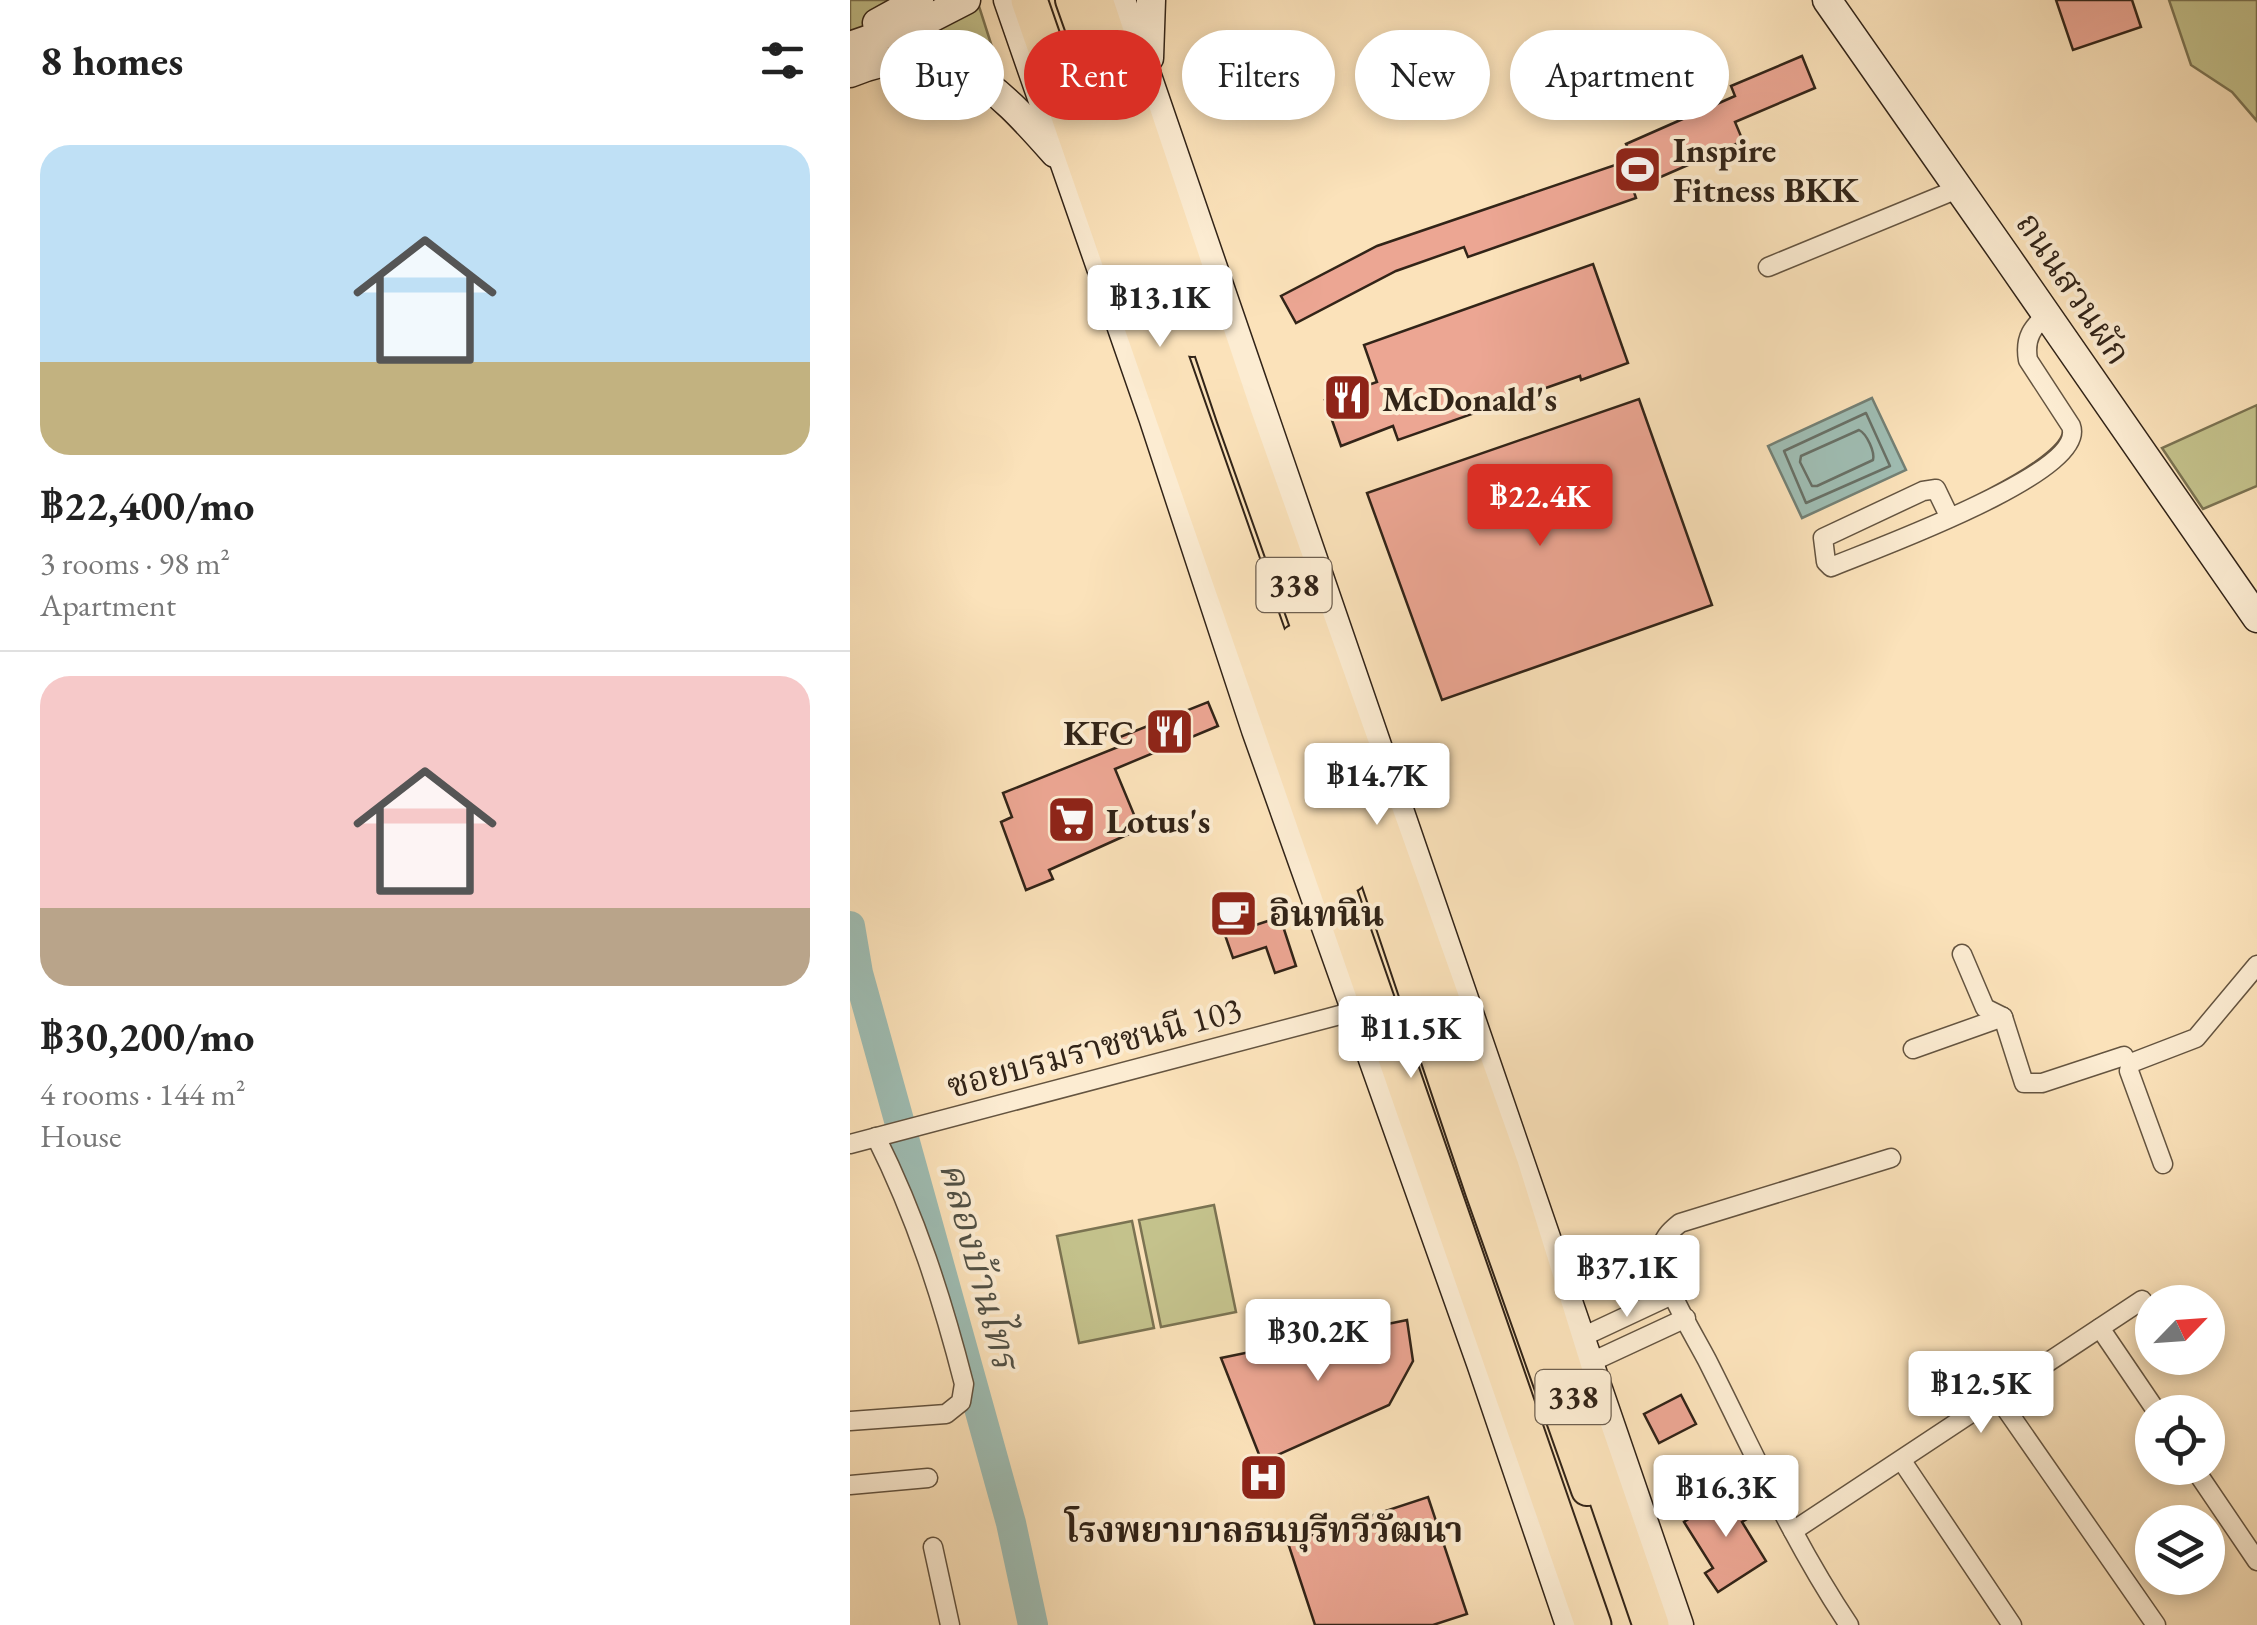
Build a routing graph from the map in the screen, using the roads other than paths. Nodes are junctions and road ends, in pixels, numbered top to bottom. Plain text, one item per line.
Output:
1 (920, 0) edge
2 (966, 0) edge
3 (1008, 0) edge
4 (1029, 0) edge
5 (1047, 0) edge
6 (1071, 0) edge
7 (1095, 0) edge
8 (1122, 0) edge
9 (1151, 0) edge
10 (1827, 0) edge
11 (1132, 30) edge
12 (1148, 30) edge
13 (850, 37) edge
14 (850, 46) edge
15 (850, 74) edge
16 (1162, 119) edge
17 (1066, 165) junction
18 (1960, 188) junction
19 (1768, 267) dead end
20 (2048, 313) junction
21 (1950, 518) junction
22 (2255, 610) edge
23 (1291, 829) junction
24 (1962, 954) dead end
25 (2257, 965) edge
26 (1355, 1011) junction
27 (2004, 1017) junction
28 (1913, 1049) dead end
29 (2124, 1056) dead end
30 (880, 1137) junction
31 (850, 1144) edge
32 (1891, 1158) dead end
33 (2163, 1164) dead end
34 (1502, 1167) junction
35 (1445, 1202) junction
36 (1674, 1294) junction
37 (2135, 1305) edge
38 (1686, 1318) junction
39 (2100, 1328) junction
40 (1579, 1340) junction
41 (2145, 1395) edge
42 (1997, 1396) junction
43 (850, 1421) edge
44 (1902, 1461) junction
45 (928, 1478) dead end
46 (850, 1485) edge
47 (2205, 1485) edge
48 (1794, 1532) junction
49 (933, 1547) dead end
50 (2257, 1562) edge
51 (2152, 1624) edge
52 (950, 1625) edge
53 (1570, 1625) edge
54 (1594, 1625) edge
55 (1611, 1625) edge
56 (1634, 1625) edge
57 (1651, 1625) edge
58 (1679, 1625) edge
59 (1849, 1625) edge
60 (2012, 1625) edge

1 - 13 main road
2 - 14 main road
3 - 17 main road, 338
4 - 35 highway, 338
5 - 55 main road, 338
6 - 56 main road, 338
7 - 34 highway, 338
8 - 11 main road, 338
9 - 12 main road
10 - 18 main road, ถนนสวนผัก
15 - 17 main road
16 - 40 main road, 338
17 - 23 main road, 338
18 - 19 street
18 - 20 main road, ถนนสวนผัก
20 - 21 street
20 - 22 main road, ถนนสวนผัก
21 - 21 street
23 - 26 main road, 338
23 - 35 highway
24 - 27 street
25 - 33 street
26 - 30 street, ซอยบรมราชชนนี 103
26 - 53 main road, 338
27 - 28 street
27 - 29 street
30 - 31 street, ซอยบรมราชชนนี 103
30 - 43 street
32 - 36 street
34 - 40 highway
34 - 57 highway, 338
35 - 54 highway, 338
36 - 38 street
36 - 40 street
37 - 39 street
38 - 40 street
38 - 48 street
39 - 41 street
39 - 42 street
40 - 58 main road, 338
42 - 44 street
42 - 51 street
44 - 48 street
44 - 60 street
45 - 46 street
47 - 50 street
48 - 59 street
49 - 52 street

